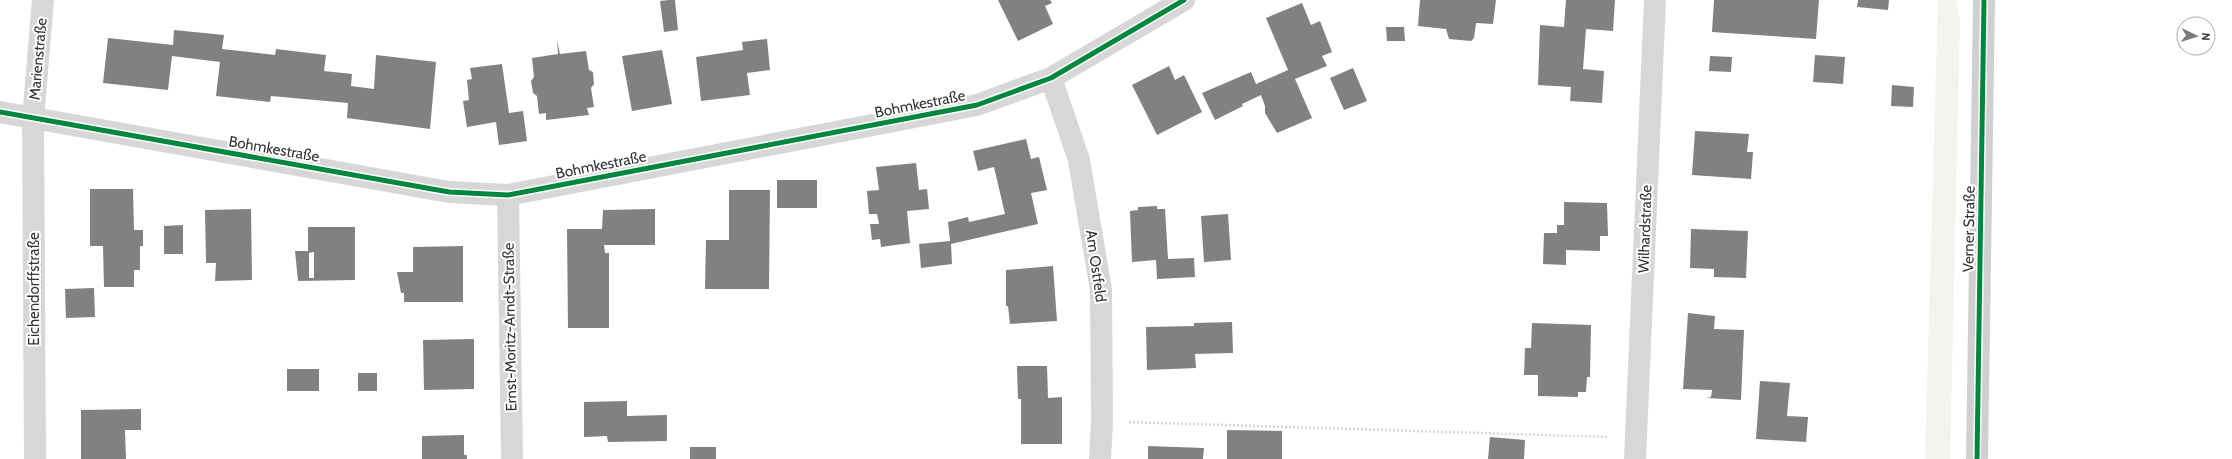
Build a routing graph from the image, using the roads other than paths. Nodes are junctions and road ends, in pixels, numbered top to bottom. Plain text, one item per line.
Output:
1 (43, 0) edge
2 (1184, 0) edge
3 (1655, 0) edge
4 (1984, 0) edge
5 (1051, 78) junction
6 (0, 112) edge
7 (33, 119) junction
8 (508, 195) junction
9 (35, 459) edge
10 (512, 459) edge
11 (1100, 459) edge
12 (1635, 459) edge
13 (1977, 459) edge

1 - 7 street, Marienstraße
2 - 5 street, Bohmkestraße
3 - 12 street, Wilhardstraße
4 - 13 main road, Verner Straße
5 - 8 street, Bohmkestraße
5 - 11 street, Am Ostfeld
6 - 7 street, Bohmkestraße
7 - 8 street, Bohmkestraße
7 - 9 street, Eichendorffstraße
8 - 10 street, Ernst-Moritz-Arndt-Straße

